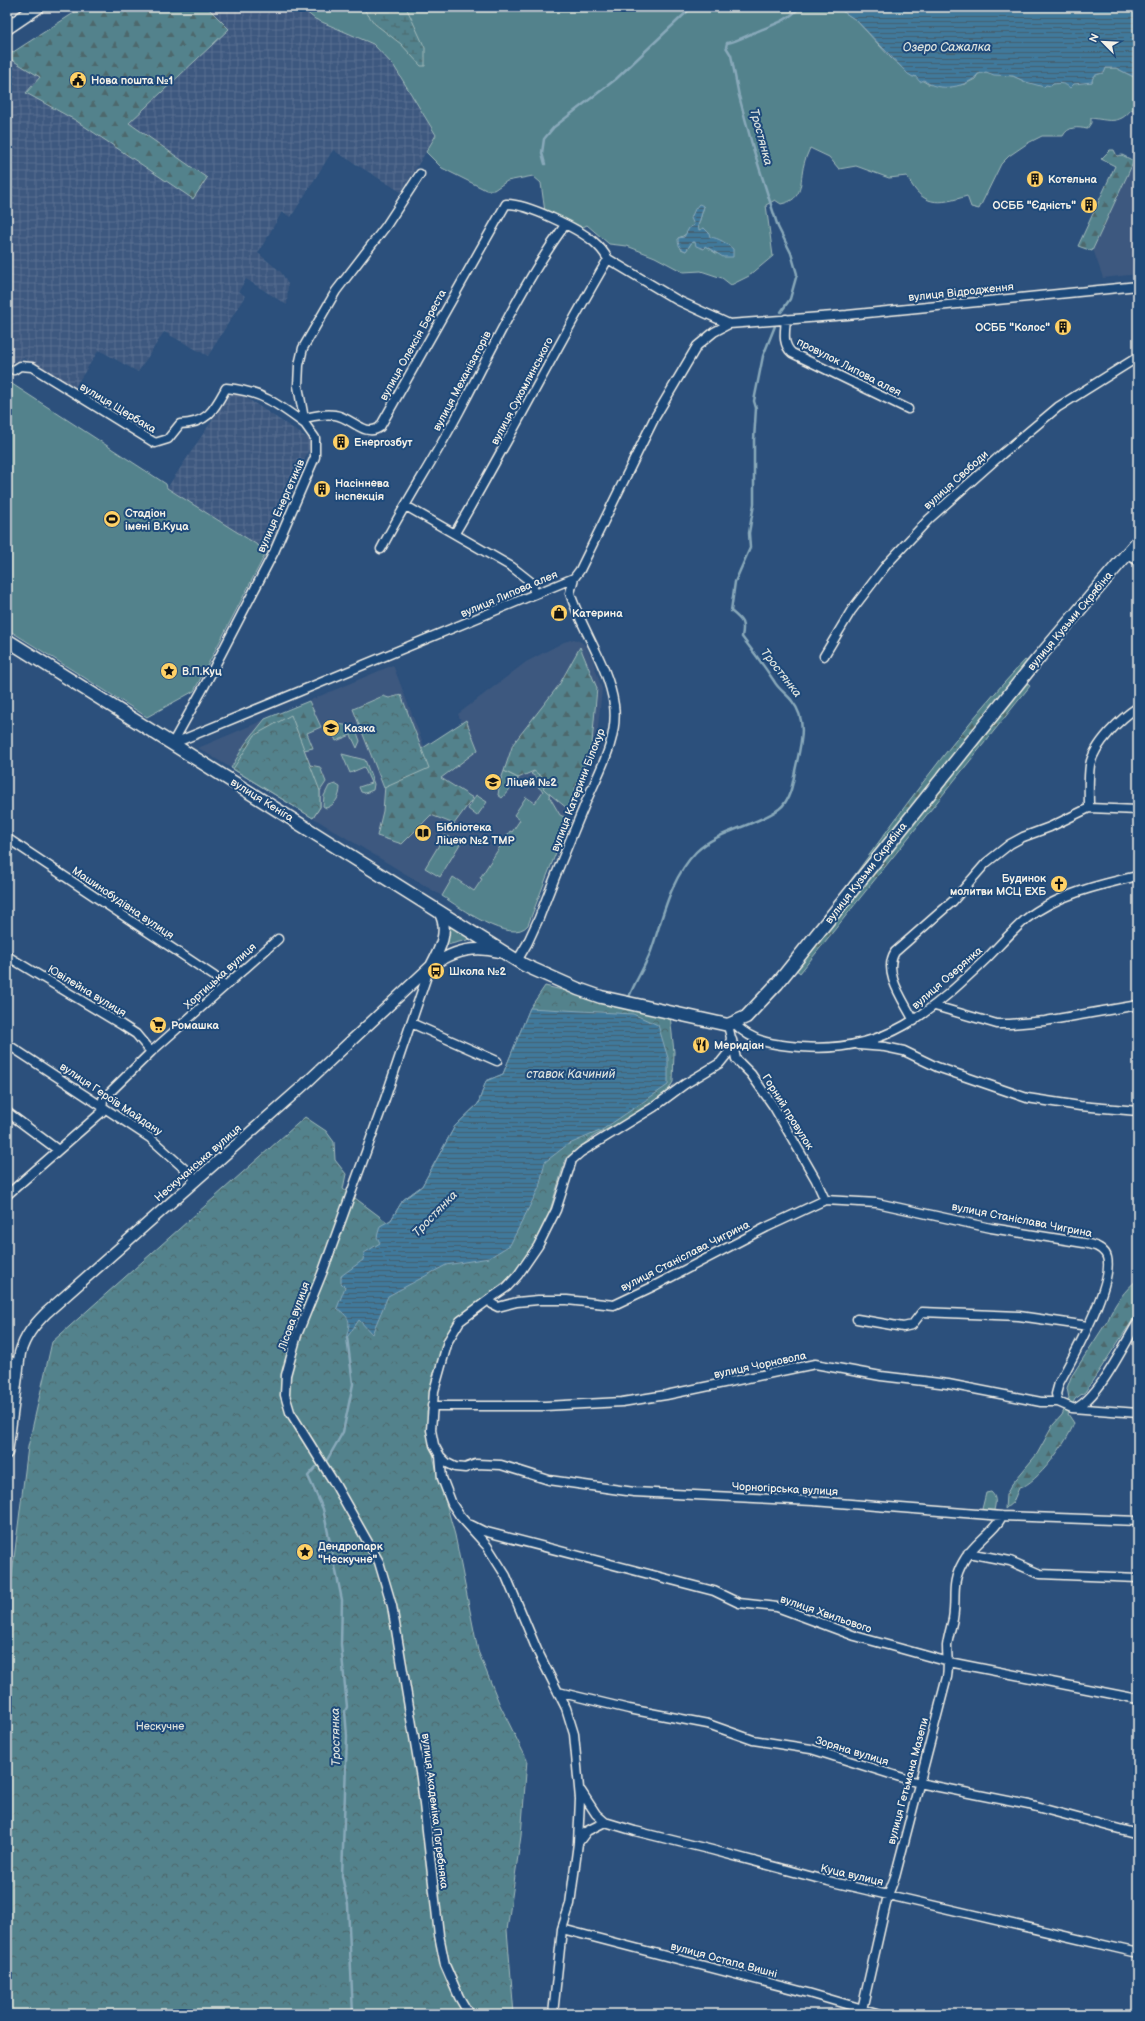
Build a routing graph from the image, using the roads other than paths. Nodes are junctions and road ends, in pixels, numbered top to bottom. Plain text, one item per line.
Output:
1 (38, 7) edge
2 (7, 28) edge
3 (420, 174) dead end
4 (565, 225) junction
5 (608, 259) junction
6 (1138, 286) edge
7 (786, 319) junction
8 (729, 324) junction
9 (1138, 357) edge
10 (14, 370) dead end
11 (908, 409) dead end
12 (305, 421) junction
13 (406, 506) junction
14 (455, 533) junction
15 (1138, 540) edge
16 (381, 550) dead end
17 (1127, 554) junction
18 (1138, 561) edge
19 (574, 578) junction
20 (535, 594) junction
21 (7, 640) edge
22 (824, 656) dead end
23 (1138, 707) edge
24 (172, 744) junction
25 (1089, 808) junction
26 (1138, 810) edge
27 (7, 838) edge
28 (1138, 876) edge
29 (439, 912) junction
30 (278, 939) dead end
31 (505, 953) junction
32 (7, 956) edge
33 (516, 961) junction
34 (430, 966) junction
35 (224, 987) junction
36 (1138, 1005) edge
37 (935, 1006) junction
38 (914, 1021) junction
39 (411, 1023) junction
40 (731, 1024) junction
41 (731, 1038) junction
42 (7, 1044) edge
43 (856, 1044) junction
44 (151, 1052) junction
45 (497, 1061) dead end
46 (102, 1107) junction
47 (1138, 1111) edge
48 (7, 1112) edge
49 (58, 1150) junction
50 (197, 1180) junction
51 (7, 1195) edge
52 (825, 1200) junction
53 (492, 1298) junction
54 (856, 1319) dead end
55 (1138, 1322) edge
56 (1088, 1326) junction
57 (7, 1360) edge
58 (18, 1365) junction
59 (1058, 1402) junction
60 (432, 1406) junction
61 (1072, 1407) junction
62 (1138, 1413) edge
63 (7, 1453) edge
64 (440, 1456) junction
65 (1002, 1516) junction
66 (1138, 1521) edge
67 (465, 1522) junction
68 (968, 1554) junction
69 (1138, 1578) edge
70 (392, 1606) joint
71 (949, 1662) junction
72 (558, 1692) junction
73 (1138, 1699) edge
74 (919, 1783) junction
75 (579, 1788) junction
76 (606, 1822) junction
77 (1138, 1834) edge
78 (578, 1843) junction
79 (888, 1895) junction
80 (562, 1929) junction
81 (1138, 1953) edge
82 (862, 2012) edge
83 (469, 2014) edge
84 (553, 2014) edge
85 (880, 2014) edge

1 - 2 main road
3 - 12 street, вулиця Енергетиків
4 - 5 street
4 - 12 street, вулиця Олексія Береста
4 - 13 street, вулиця Механізаторів
5 - 8 street, вулиця Липова алея
5 - 14 street, вулиця Сухомлинського
6 - 7 street, вулиця Відродження
7 - 8 street, вулиця Липова алея
7 - 11 street, провулок Липова алея
8 - 19 street, вулиця Липова алея
9 - 22 street, вулиця Свободи
10 - 12 street, вулиця Щербака
12 - 24 street, вулиця Енергетиків
13 - 14 street
13 - 16 street, вулиця Механізаторів
14 - 20 street
15 - 17 main road, вулиця Кузьми Скрябіна
17 - 18 street
17 - 40 main road, вулиця Кузьми Скрябіна
19 - 20 street, вулиця Липова алея
19 - 33 street, вулиця Катерини Білокур
20 - 24 street, вулиця Липова алея
21 - 24 main road, вулиця Кеніга
23 - 25 street
24 - 29 main road, вулиця Кеніга
25 - 26 street
25 - 38 street
27 - 35 street, Машинобудівна вулиця
28 - 37 street, вулиця Озерянка
29 - 31 main road, вулиця Кеніга
29 - 34 street, Нескучанська вулиця
30 - 35 street, Хортицька вулиця
31 - 33 main road, вулиця Кеніга
31 - 34 street
32 - 44 street, Ювілейна вулиця
33 - 40 main road
34 - 39 street, Лісова вулиця
34 - 50 street, Нескучанська вулиця
35 - 44 street, Хортицька вулиця
36 - 37 street
37 - 38 street, вулиця Озерянка
38 - 43 street, вулиця Озерянка
39 - 45 street
39 - 70 street, Лісова вулиця
40 - 41 street
40 - 43 street, вулиця Озерянка
41 - 52 street, Горний провулок
41 - 53 street
42 - 46 street, вулиця Героїв Майдану
43 - 47 street
44 - 46 street, Хортицька вулиця
46 - 49 street, Хортицька вулиця
46 - 50 street, вулиця Героїв Майдану
48 - 49 street
49 - 51 street, Хортицька вулиця
50 - 58 street, Нескучанська вулиця
52 - 53 street, вулиця Станіслава Чигрина
52 - 56 street, вулиця Станіслава Чигрина
53 - 60 street
54 - 56 street
55 - 61 street
56 - 59 street, вулиця Станіслава Чигрина
57 - 58 street
58 - 63 street, Нескучанська вулиця
59 - 60 street, вулиця Чорновола
59 - 61 street, вулиця Чорновола
60 - 64 street
61 - 62 street, вулиця Чорновола
64 - 65 street, Чорногірська вулиця
64 - 67 street
65 - 66 street, Чорногірська вулиця
65 - 68 street, вулиця Гетьмана Мазепи
67 - 71 street, вулиця Хвильового
67 - 72 street
68 - 69 street
68 - 71 street, вулиця Гетьмана Мазепи
70 - 83 street, вулиця Академіка Погребняка
71 - 73 street, вулиця Хвильового
71 - 74 street, вулиця Гетьмана Мазепи
72 - 74 street, Зоряна вулиця
72 - 75 street
74 - 77 street, Зоряна вулиця
74 - 79 street, вулиця Гетьмана Мазепи
75 - 76 street
75 - 78 street
76 - 78 street
76 - 79 street, Куца вулиця
78 - 80 street
79 - 81 street, Куца вулиця
79 - 82 street, вулиця Гетьмана Мазепи
80 - 82 street, вулиця Остапа Вишні
80 - 84 street
82 - 85 street, вулиця Остапа Вишні

